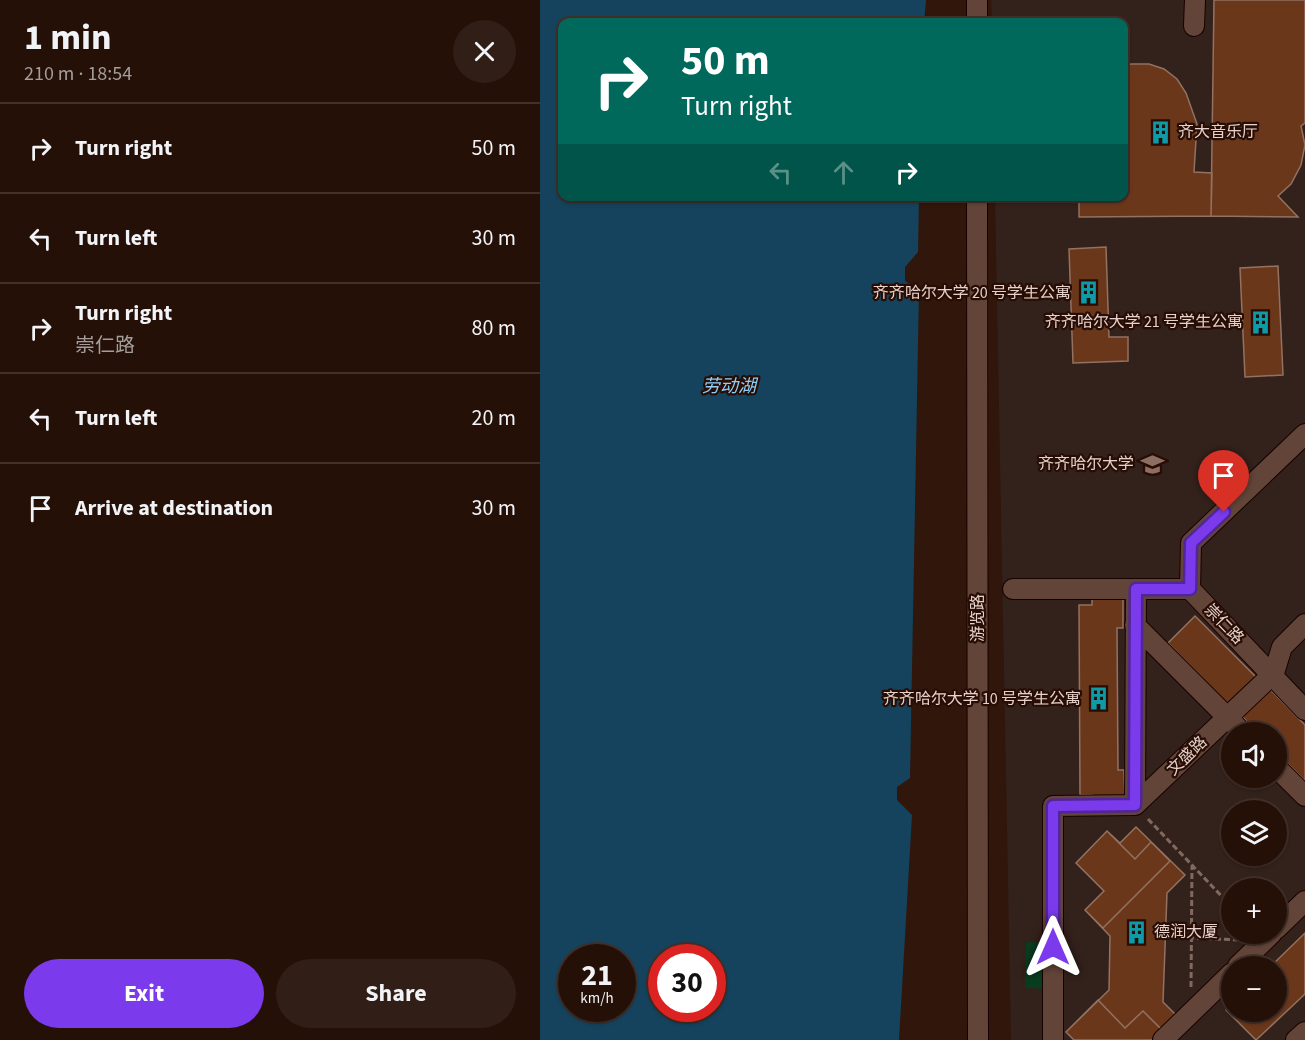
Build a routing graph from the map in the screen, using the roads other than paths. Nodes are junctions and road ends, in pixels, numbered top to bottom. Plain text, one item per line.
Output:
1 (977, 0) edge
2 (1195, 0) edge
3 (977, 18) edge
4 (1194, 26) dead end
5 (977, 201) edge
6 (1305, 434) edge
7 (1013, 589) dead end
8 (1136, 589) junction
9 (1190, 589) junction
10 (1305, 624) edge
11 (1136, 625) junction
12 (1272, 675) junction
13 (1305, 710) edge
14 (1227, 717) junction
15 (1232, 722) edge
16 (1287, 778) edge
17 (1305, 796) edge
18 (1135, 805) junction
19 (1305, 901) edge
20 (1287, 918) edge
21 (1261, 944) edge
22 (1248, 956) edge
23 (1221, 983) edge
24 (1305, 1032) edge
25 (978, 1040) edge
26 (1053, 1040) edge
27 (1162, 1040) edge
28 (1296, 1040) edge

1 - 3 street
2 - 4 street
5 - 25 street, 游览路
6 - 9 street
7 - 8 street, 崇仁路
8 - 9 street, 崇仁路
8 - 11 street
9 - 12 street, 崇仁路
10 - 12 street, 文盛路
11 - 14 street
11 - 18 street
12 - 13 street, 崇仁路
12 - 14 street, 文盛路
14 - 15 street
14 - 18 street, 文盛路
16 - 17 street
18 - 26 street
19 - 20 street
21 - 22 street
23 - 27 street
24 - 28 street

